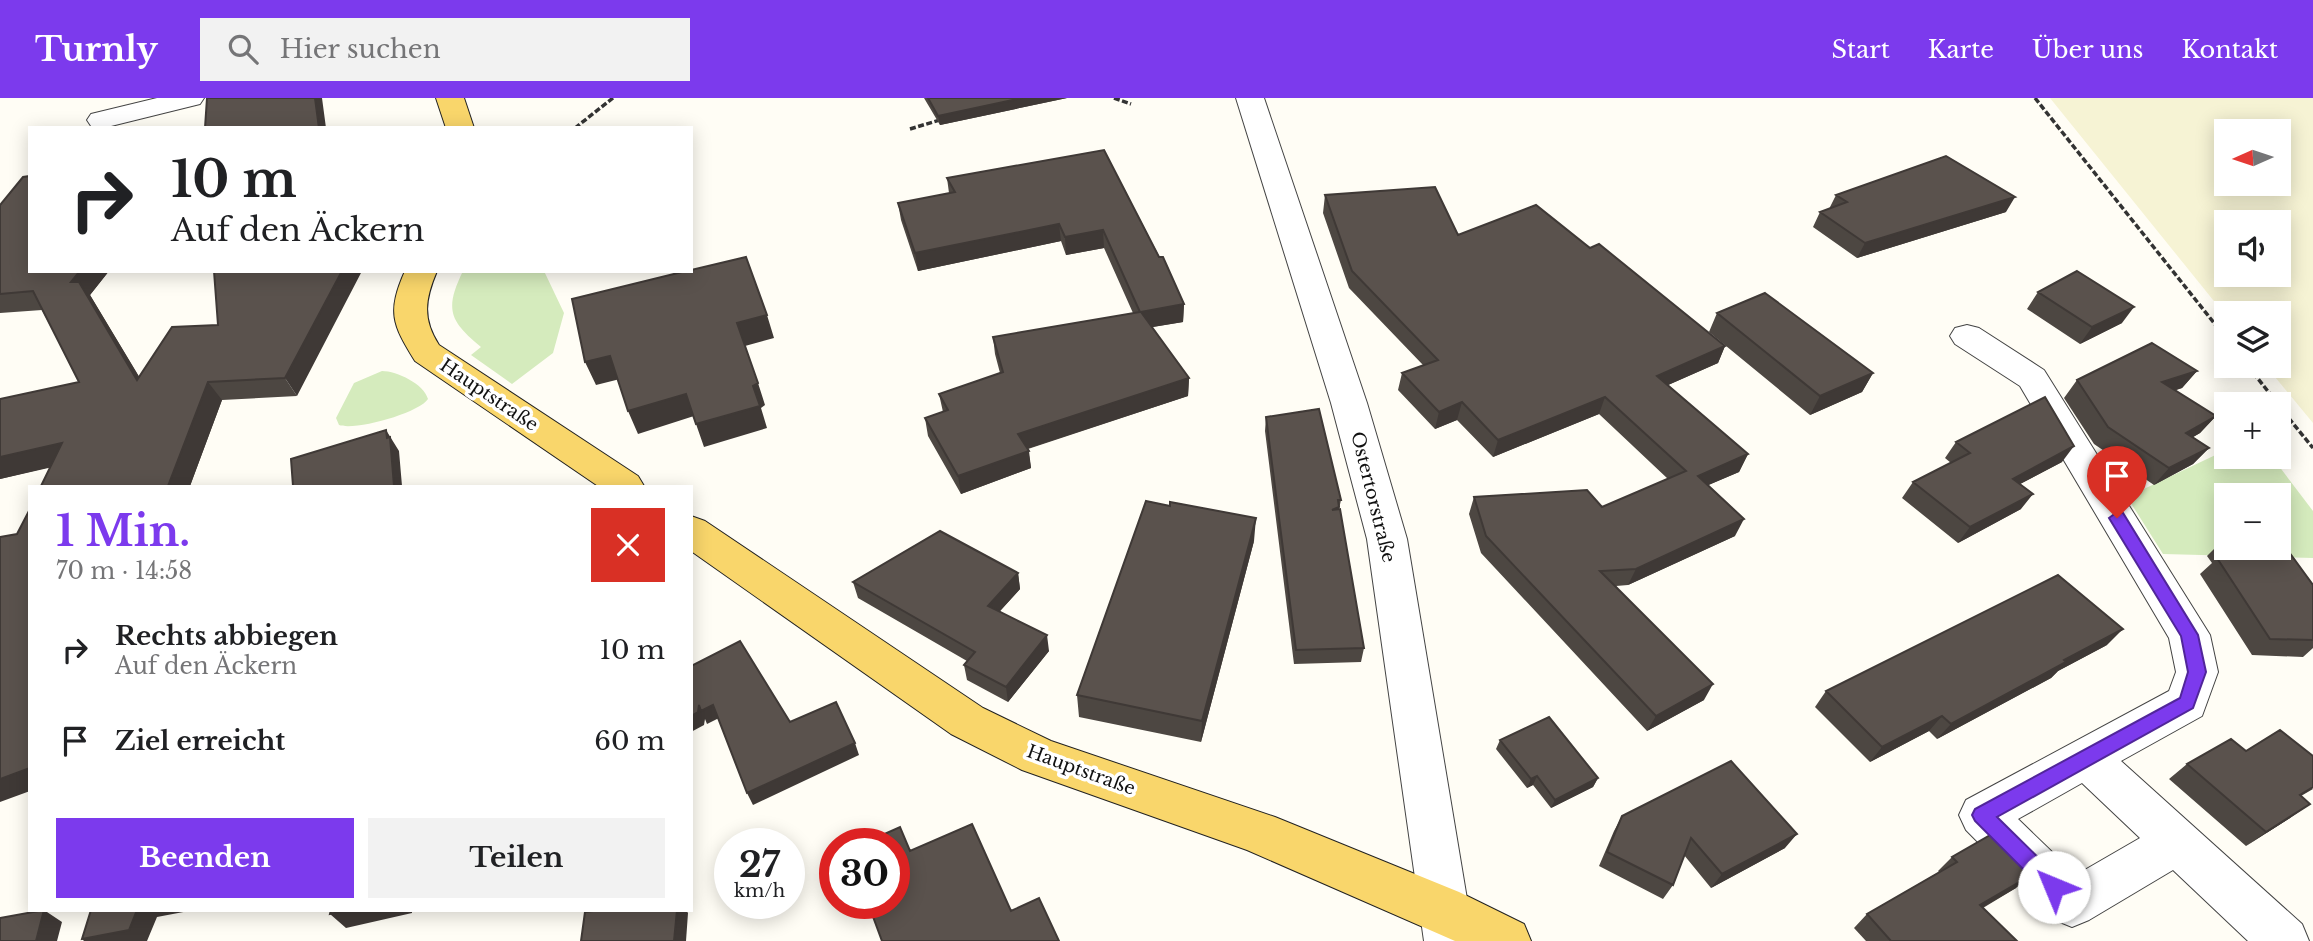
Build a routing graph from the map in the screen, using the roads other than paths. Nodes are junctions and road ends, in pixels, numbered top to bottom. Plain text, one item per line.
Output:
1 (190, 98) edge
2 (450, 98) edge
3 (1250, 98) edge
4 (101, 120) dead end
5 (459, 126) edge
6 (420, 273) edge
7 (1968, 336) dead end
8 (624, 485) edge
9 (693, 532) edge
10 (2086, 758) junction
11 (2177, 842) junction
12 (1446, 925) edge
13 (1506, 941) edge
14 (2284, 941) edge

1 - 4 street
2 - 5 main road
3 - 12 street, Ostertorstraße
6 - 8 main road, Hauptstraße
7 - 10 street
9 - 12 main road, Hauptstraße
10 - 11 street
10 - 11 street
11 - 14 street
12 - 13 main road, Hauptstraße

